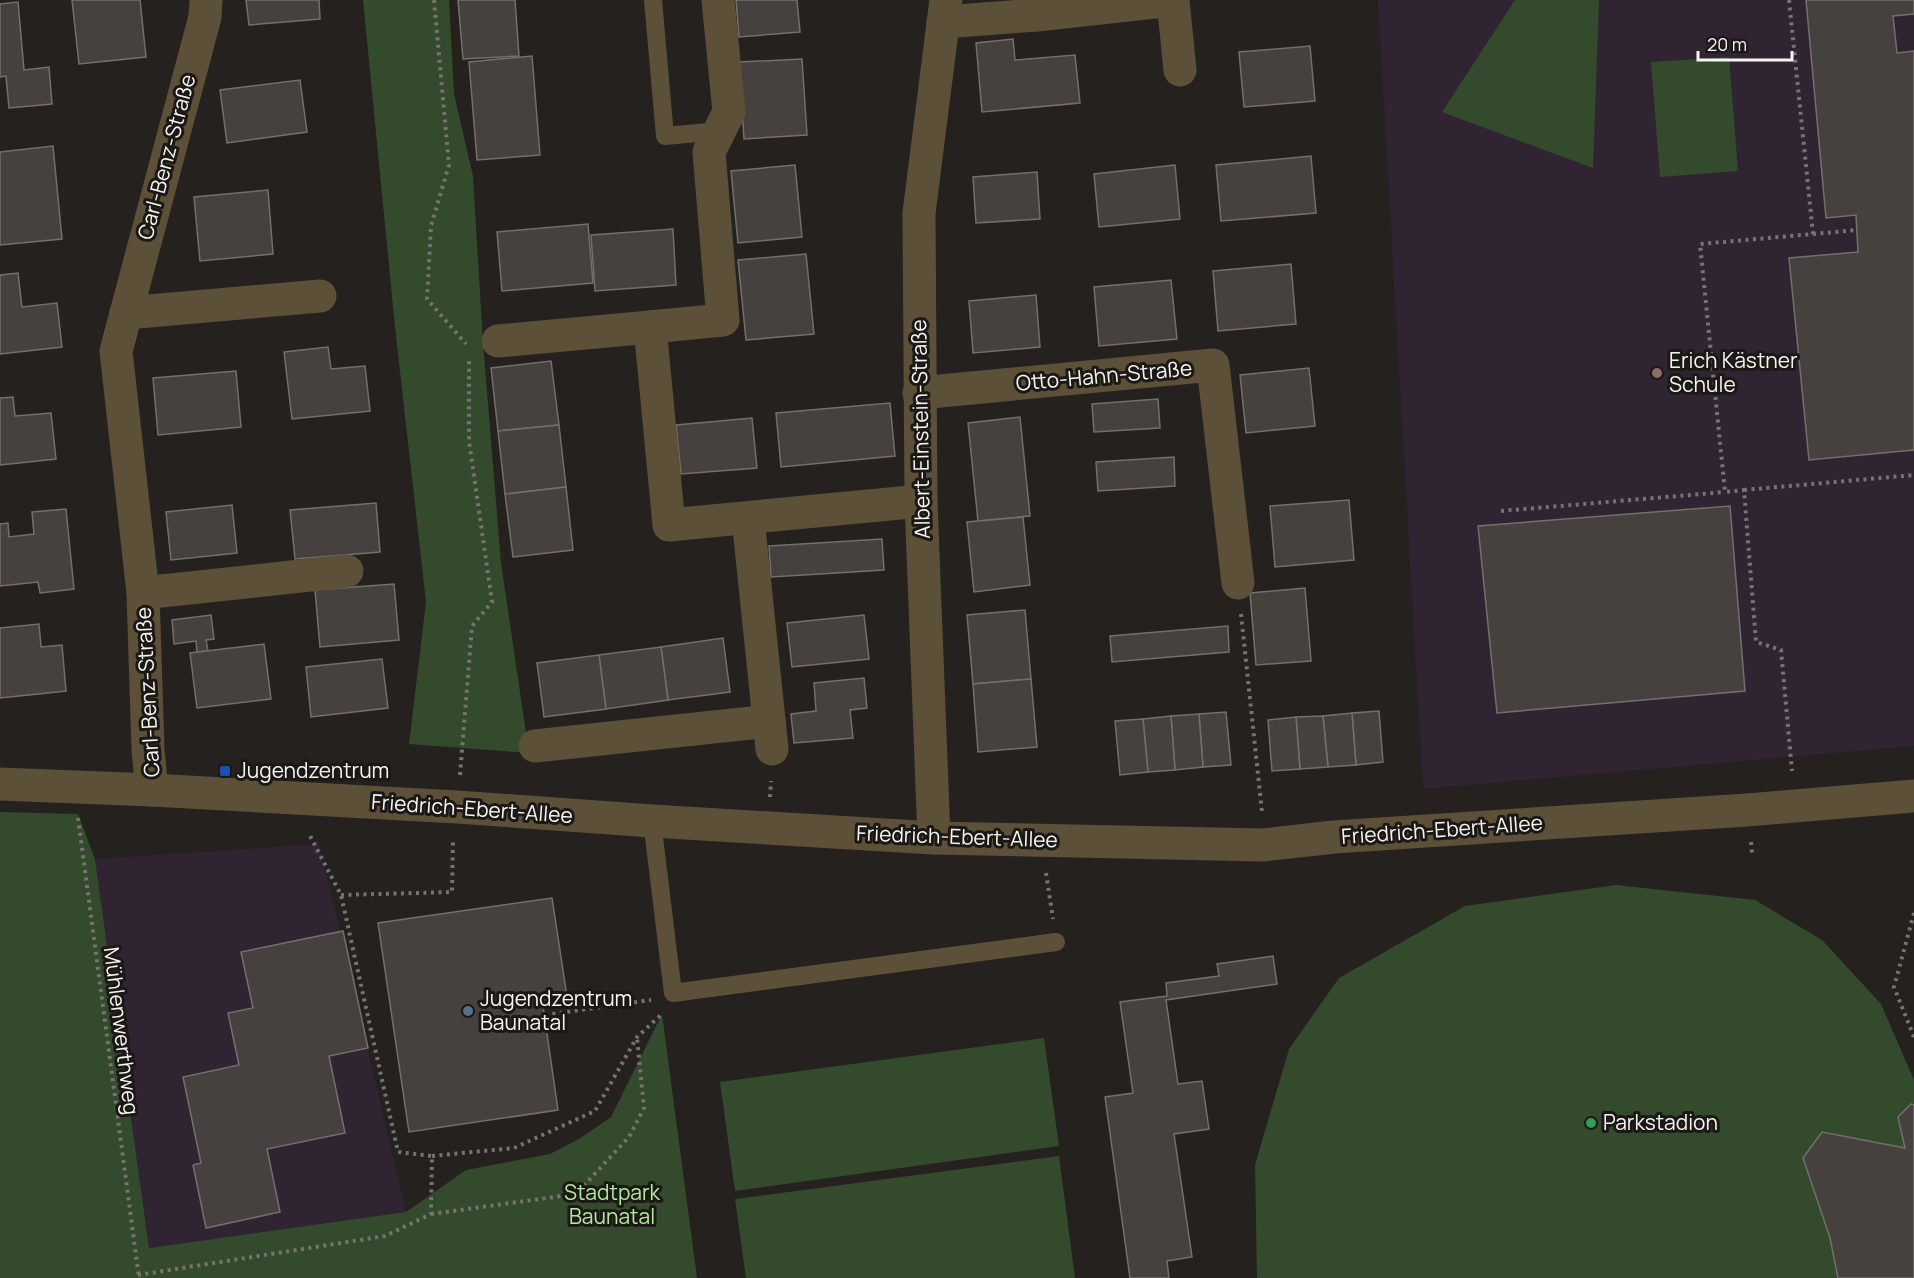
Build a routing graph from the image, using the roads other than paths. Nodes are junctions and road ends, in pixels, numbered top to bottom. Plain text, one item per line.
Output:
1 (206, 0) edge
2 (653, 0) edge
3 (718, 0) edge
4 (944, 11) edge
5 (1180, 70) dead end
6 (720, 131) junction
7 (320, 296) dead end
8 (126, 313) junction
9 (650, 327) junction
10 (498, 340) dead end
11 (919, 393) junction
12 (921, 501) junction
13 (748, 518) junction
14 (347, 571) dead end
15 (1238, 583) road end
16 (143, 593) junction
17 (535, 746) dead end
18 (0, 784) edge
19 (152, 790) junction
20 (1914, 796) edge
21 (652, 821) junction
22 (934, 838) junction
23 (1056, 942) road end

1 - 8 street, Carl-Benz-Straße
2 - 6 lane
3 - 6 street
4 - 5 street, Albert-Einstein-Straße
4 - 11 street, Albert-Einstein-Straße
6 - 9 street
7 - 8 street
8 - 16 street, Carl-Benz-Straße
9 - 10 street
9 - 13 street
11 - 12 street, Albert-Einstein-Straße
11 - 15 street, Otto-Hahn-Straße
12 - 13 street
12 - 22 street, Albert-Einstein-Straße
13 - 17 street
14 - 16 street, Carl-Benz-Straße
16 - 19 street, Carl-Benz-Straße
18 - 19 street, Friedrich-Ebert-Allee
19 - 21 street, Friedrich-Ebert-Allee
20 - 22 street, Friedrich-Ebert-Allee
21 - 22 street, Friedrich-Ebert-Allee
21 - 23 lane

